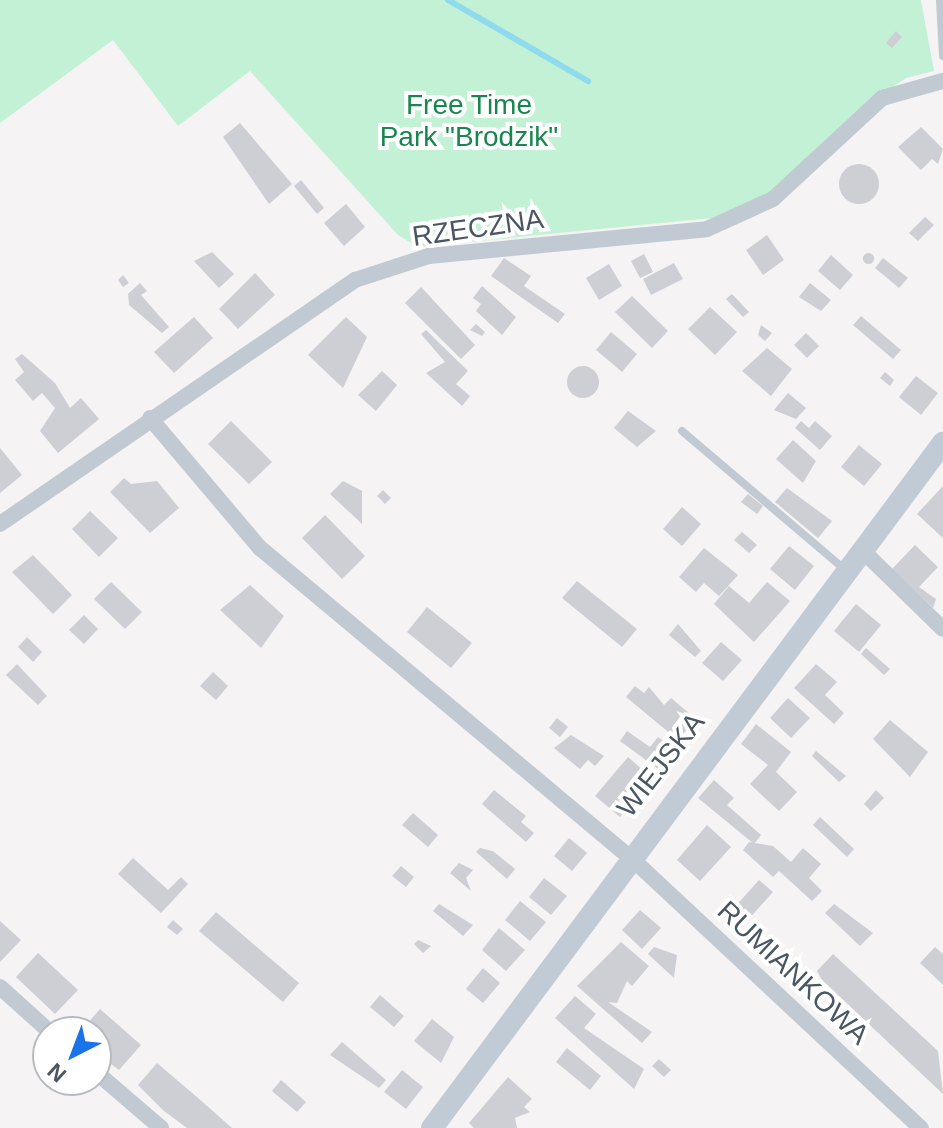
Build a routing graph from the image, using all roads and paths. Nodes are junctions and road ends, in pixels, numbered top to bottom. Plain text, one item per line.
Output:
1 (940, 0) edge
2 (943, 56) edge
3 (943, 81) edge
4 (150, 418) junction
5 (682, 431) dead end
6 (943, 443) edge
7 (0, 524) edge
8 (864, 552) junction
9 (848, 572) junction
10 (943, 629) edge
11 (629, 856) junction
12 (0, 987) edge
13 (32, 1016) edge
14 (112, 1086) edge
15 (161, 1128) edge
16 (432, 1128) edge
17 (921, 1128) edge

1 - 2 lane
3 - 4 street, RZECZNA
4 - 7 street, RZECZNA
4 - 11 street, RUMIANKOWA
5 - 9 lane
6 - 8 street, WIEJSKA
8 - 9 street, WIEJSKA
8 - 10 street
9 - 11 street, WIEJSKA
11 - 16 street, WIEJSKA
11 - 17 street, RUMIANKOWA
12 - 13 street
14 - 15 street

